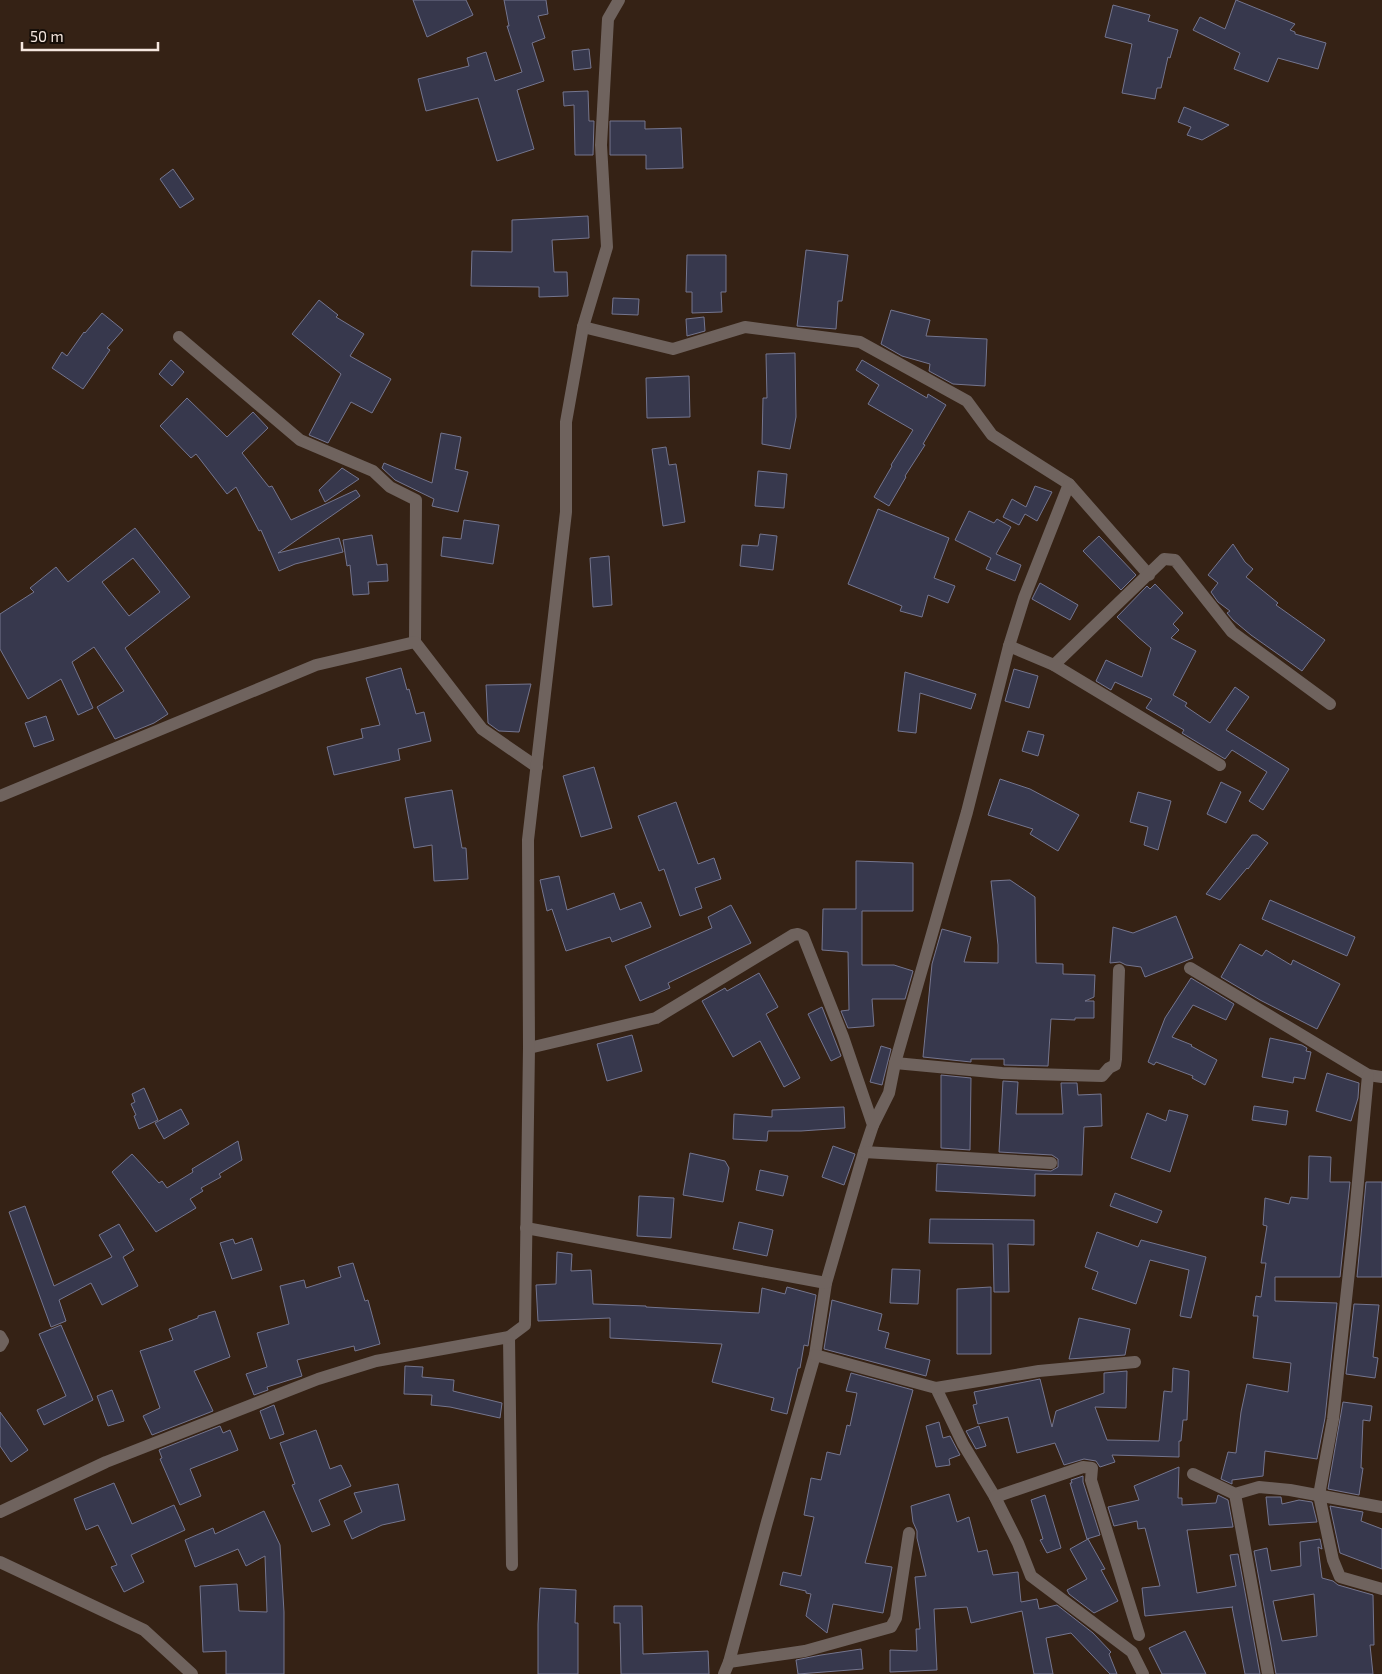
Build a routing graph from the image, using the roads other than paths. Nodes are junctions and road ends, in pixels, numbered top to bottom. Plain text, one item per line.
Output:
1 (620, 0) edge
2 (583, 327) junction
3 (179, 337) dead end
4 (1069, 484) junction
5 (1149, 575) junction
6 (416, 642) junction
7 (1009, 646) junction
8 (1054, 665) junction
9 (1330, 704) dead end
10 (1220, 765) dead end
11 (537, 767) junction
12 (0, 796) edge
13 (1190, 968) dead end
14 (1119, 970) dead end
15 (529, 1048) junction
16 (895, 1063) junction
17 (1368, 1075) junction
18 (1382, 1078) edge
19 (873, 1125) junction
20 (864, 1152) junction
21 (1051, 1163) dead end
22 (526, 1228) junction
23 (826, 1283) junction
24 (0, 1336) edge
25 (509, 1338) junction
26 (0, 1346) edge
27 (815, 1355) junction
28 (1135, 1362) dead end
29 (936, 1388) junction
30 (1193, 1474) dead end
31 (1235, 1494) junction
32 (1319, 1495) junction
33 (995, 1498) junction
34 (1382, 1507) edge
35 (0, 1512) edge
36 (909, 1533) dead end
37 (0, 1562) edge
38 (512, 1565) dead end
39 (1382, 1589) edge
40 (1138, 1635) dead end
41 (727, 1668) edge
42 (192, 1674) edge
43 (1143, 1674) edge
44 (1268, 1674) edge

1 - 2 street
2 - 4 street
2 - 11 street
3 - 6 street
4 - 5 street
4 - 7 street
5 - 8 street
5 - 9 street
6 - 11 street
6 - 12 street
7 - 8 street
7 - 16 street
8 - 10 street
11 - 15 street
13 - 17 street
14 - 16 street
15 - 19 street
15 - 22 street
16 - 19 street
17 - 18 street
17 - 32 street
19 - 20 street
20 - 21 street
20 - 23 street
22 - 23 street
22 - 25 street
23 - 27 street
24 - 26 street
25 - 35 street
25 - 38 street
27 - 29 street
27 - 41 street
28 - 29 street
29 - 33 street
30 - 31 street
31 - 32 street
31 - 44 street
32 - 34 street
32 - 39 street
33 - 40 street
33 - 43 street
36 - 41 street
37 - 42 street

